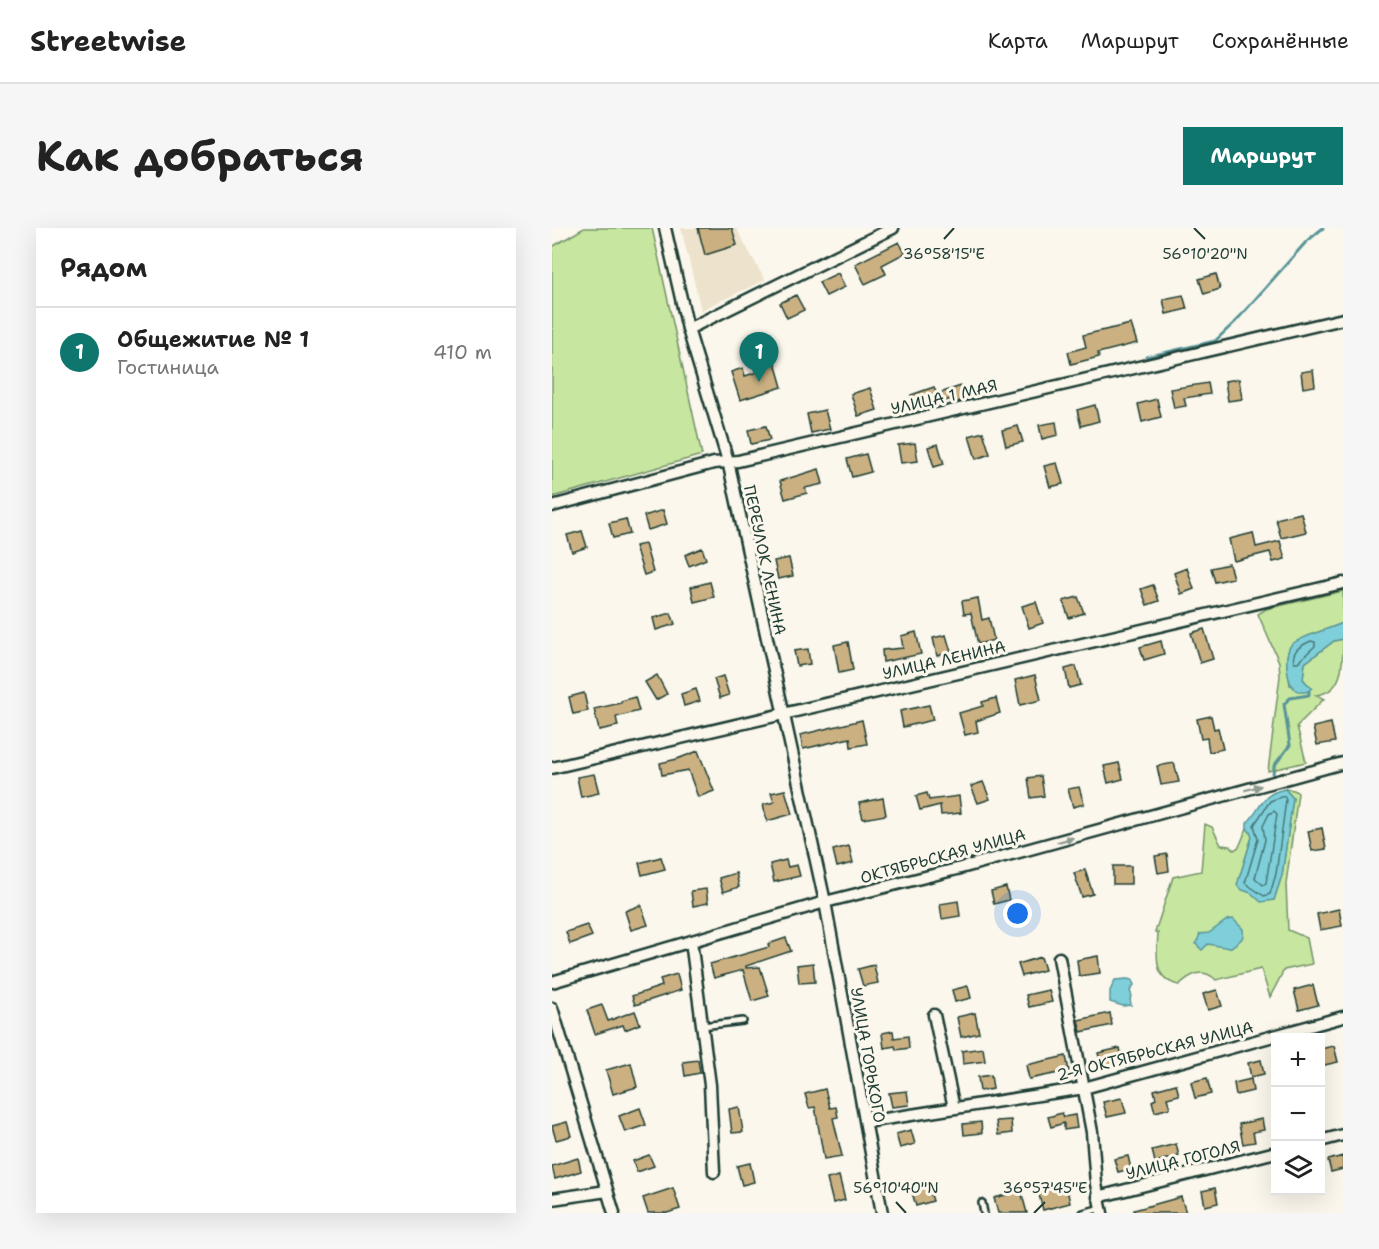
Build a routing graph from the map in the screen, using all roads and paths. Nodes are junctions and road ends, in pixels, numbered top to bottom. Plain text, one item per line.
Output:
1 (665, 228) edge
2 (893, 228) edge
3 (1343, 319) edge
4 (688, 329) junction
5 (728, 461) junction
6 (552, 506) edge
7 (1343, 583) edge
8 (783, 713) junction
9 (1343, 763) edge
10 (552, 768) edge
11 (825, 902) junction
12 (691, 941) junction
13 (1059, 958) dead end
14 (552, 982) edge
15 (552, 1008) edge
16 (934, 1015) dead end
17 (1343, 1017) edge
18 (743, 1021) dead end
19 (702, 1026) junction
20 (1084, 1088) junction
21 (954, 1108) junction
22 (866, 1122) junction
23 (1343, 1135) edge
24 (1325, 1140) edge
25 (1271, 1153) edge
26 (714, 1172) dead end
27 (607, 1191) junction
28 (552, 1199) edge
29 (982, 1203) dead end
30 (1100, 1206) edge
31 (614, 1213) edge
32 (882, 1213) edge
33 (984, 1213) edge
34 (1083, 1213) edge

1 - 4 street, ПЕРЕУЛОК ЛЕНИНА
2 - 4 street
3 - 5 street, УЛИЦА 1 МАЯ
4 - 5 street, ПЕРЕУЛОК ЛЕНИНА
5 - 6 street, УЛИЦА 1 МАЯ
5 - 8 street, ПЕРЕУЛОК ЛЕНИНА
7 - 8 street, УЛИЦА ЛЕНИНА
8 - 10 street, УЛИЦА ЛЕНИНА
8 - 11 street, ПЕРЕУЛОК ЛЕНИНА
11 -> 9 street, ОКТЯБРЬСКАЯ УЛИЦА
11 - 12 street, ОКТЯБРЬСКАЯ УЛИЦА
11 - 22 street, УЛИЦА ГОРЬКОГО
12 - 14 street, ОКТЯБРЬСКАЯ УЛИЦА
12 - 19 street
13 - 20 street
15 - 27 street
16 - 21 street
17 - 20 street, 2-Я ОКТЯБРЬСКАЯ УЛИЦА
18 - 19 lane
19 - 26 street
20 - 21 street, 2-Я ОКТЯБРЬСКАЯ УЛИЦА
20 - 30 street
21 - 22 street, 2-Я ОКТЯБРЬСКАЯ УЛИЦА
22 - 32 street, УЛИЦА ГОРЬКОГО
23 - 24 street
25 - 30 street, УЛИЦА ГОГОЛЯ
27 - 28 street
27 - 31 street
29 - 33 lane
30 - 34 lane

